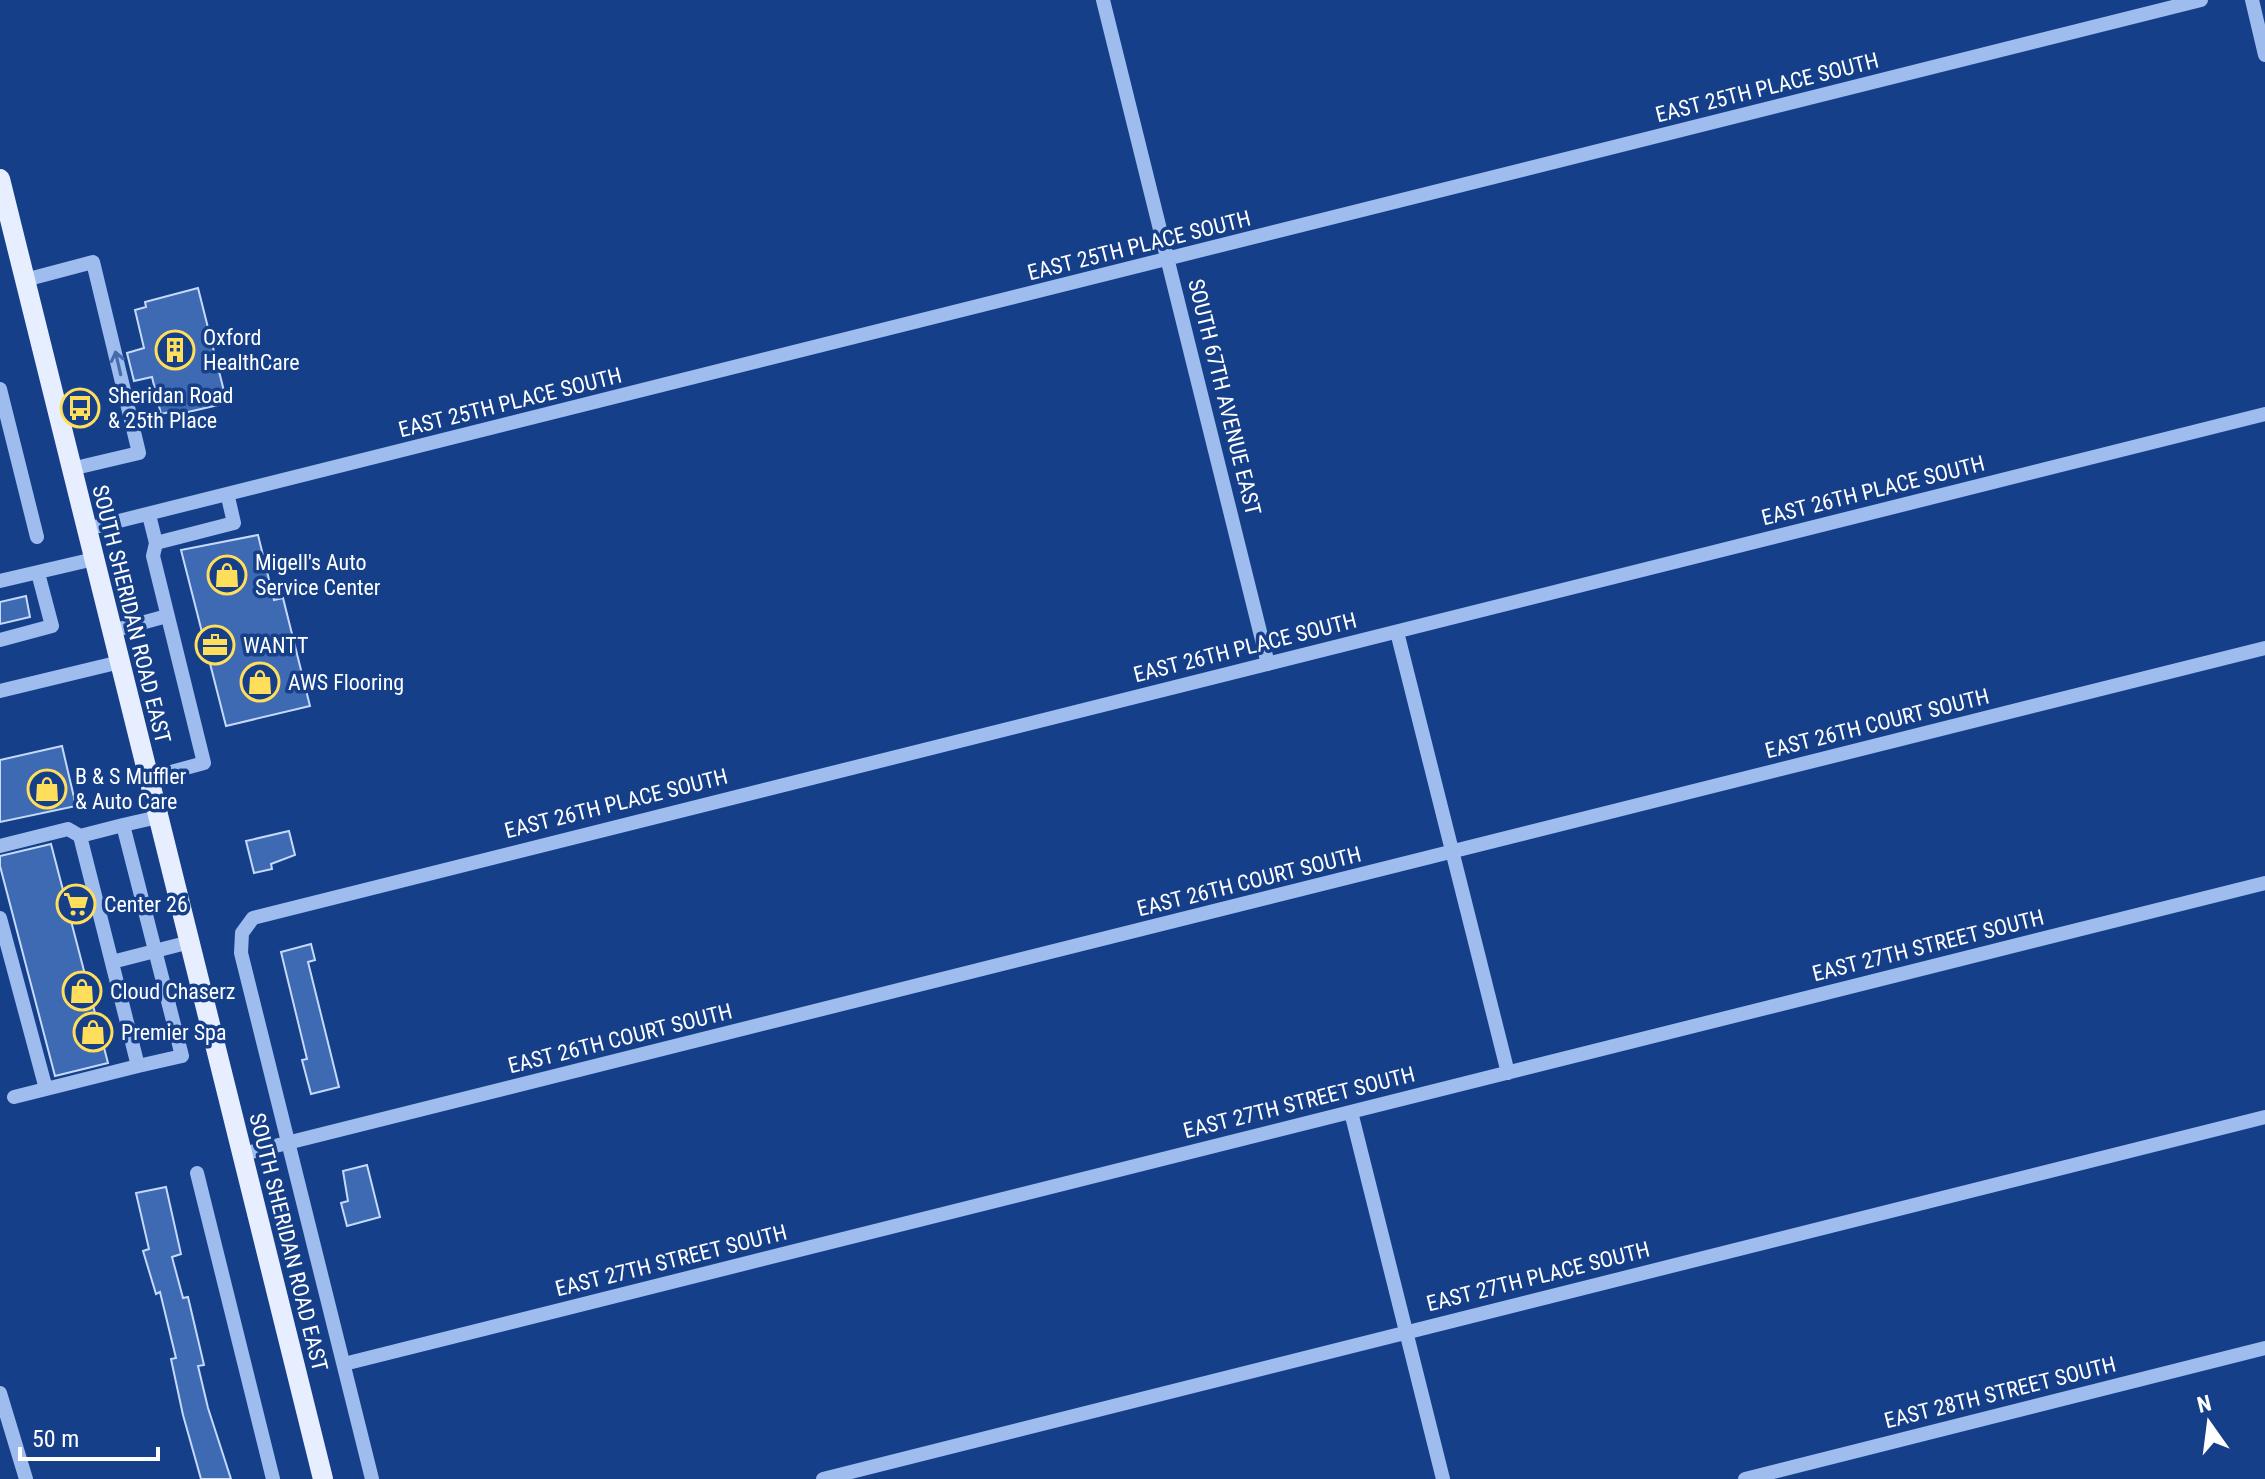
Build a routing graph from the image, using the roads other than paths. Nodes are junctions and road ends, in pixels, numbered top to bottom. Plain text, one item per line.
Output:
1 (1103, 0) edge
2 (2201, 0) edge
3 (2252, 0) edge
4 (2265, 55) edge
5 (0, 179) edge
6 (1168, 261) junction
7 (25, 280) junction
8 (0, 389) edge
9 (2265, 414) edge
10 (71, 469) junction
11 (228, 497) junction
12 (149, 515) junction
13 (87, 529) junction
14 (37, 537) dead end
15 (156, 543) junction
16 (94, 559) junction
17 (38, 573) junction
18 (0, 581) edge
19 (167, 616) junction
20 (112, 631) junction
21 (1397, 632) junction
22 (0, 640) edge
23 (2265, 648) edge
24 (120, 662) junction
25 (1268, 664) junction
26 (0, 691) edge
27 (149, 778) junction
28 (158, 817) junction
29 (123, 825) junction
30 (80, 836) junction
31 (0, 846) edge
32 (1452, 853) junction
33 (2265, 883) edge
34 (0, 918) edge
35 (242, 933) joint
36 (190, 942) junction
37 (155, 952) junction
38 (112, 962) junction
39 (138, 1066) junction
40 (1508, 1073) junction
41 (46, 1089) junction
42 (14, 1097) dead end
43 (1351, 1112) junction
44 (2265, 1117) edge
45 (290, 1143) junction
46 (243, 1154) junction
47 (197, 1173) dead end
48 (1406, 1332) junction
49 (2265, 1348) edge
50 (344, 1364) junction
51 (0, 1393) edge
52 (26, 1479) edge
53 (273, 1479) edge
54 (323, 1479) edge
55 (372, 1479) edge
56 (823, 1479) edge
57 (1443, 1479) edge
58 (1745, 1479) edge

1 - 6 street, SOUTH 67TH AVENUE EAST
2 - 6 street, EAST 25TH PLACE SOUTH
3 - 4 street
5 - 7 main road, SOUTH SHERIDAN ROAD EAST
6 - 11 street, EAST 25TH PLACE SOUTH
6 - 25 street, SOUTH 67TH AVENUE EAST
7 - 10 main road, SOUTH SHERIDAN ROAD EAST
10 -> 7 street
8 - 14 street
9 - 21 street, EAST 26TH PLACE SOUTH
10 - 13 main road, SOUTH SHERIDAN ROAD EAST
11 - 12 street, EAST 25TH PLACE SOUTH
11 - 15 street
12 - 13 street, EAST 25TH PLACE SOUTH
12 - 15 street
13 - 16 main road, SOUTH SHERIDAN ROAD EAST
15 - 19 street
16 - 17 street
16 - 20 main road, SOUTH SHERIDAN ROAD EAST
17 - 18 street
17 - 22 street
19 - 20 street
19 - 27 street
20 - 24 main road, SOUTH SHERIDAN ROAD EAST
21 - 25 street, EAST 26TH PLACE SOUTH
21 - 32 street
23 - 32 street, EAST 26TH COURT SOUTH
24 - 26 street
24 - 27 main road, SOUTH SHERIDAN ROAD EAST
25 - 35 street, EAST 26TH PLACE SOUTH
27 - 28 main road, SOUTH SHERIDAN ROAD EAST
28 - 29 street
28 - 36 main road, SOUTH SHERIDAN ROAD EAST
29 - 30 street
29 - 37 street
30 - 31 street
30 - 38 street
32 - 40 street
32 - 45 street, EAST 26TH COURT SOUTH
33 - 40 street, EAST 27TH STREET SOUTH
34 - 41 street
35 - 45 street, SOUTH SHERIDAN ROAD EAST
36 - 37 street
36 - 46 main road, SOUTH SHERIDAN ROAD EAST
37 - 38 street
37 - 39 street
38 - 39 street
39 - 41 street
40 - 43 street, EAST 27TH STREET SOUTH
41 - 42 street
43 - 48 street
43 - 50 street, EAST 27TH STREET SOUTH
44 - 48 street, EAST 27TH PLACE SOUTH
45 - 46 street, EAST 26TH COURT SOUTH
45 - 50 street, SOUTH SHERIDAN ROAD EAST
46 - 54 main road, SOUTH SHERIDAN ROAD EAST
47 - 53 street
48 - 56 street, EAST 27TH PLACE SOUTH
48 - 57 street
49 - 58 street, EAST 28TH STREET SOUTH
50 - 55 street, SOUTH SHERIDAN ROAD EAST
51 - 52 street

